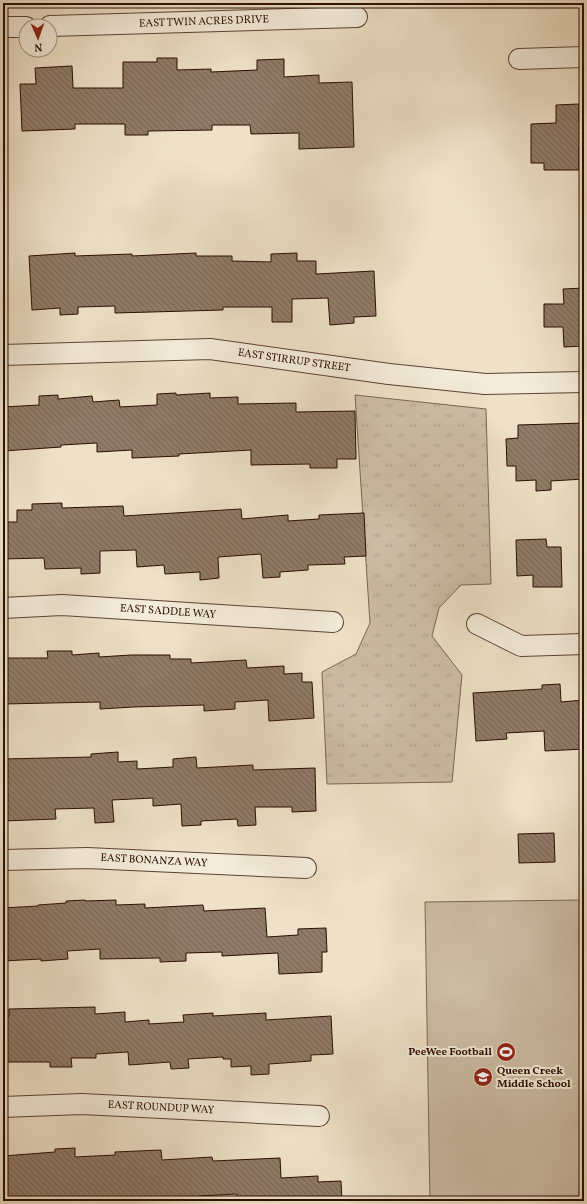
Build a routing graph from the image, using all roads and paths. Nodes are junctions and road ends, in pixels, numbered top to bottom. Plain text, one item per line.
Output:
1 (357, 17) dead end
2 (58, 26) edge
3 (3, 27) edge
4 (18, 27) edge
5 (584, 57) edge
6 (520, 59) dead end
7 (3, 355) edge
8 (584, 382) edge
9 (3, 608) edge
10 (333, 622) dead end
11 (477, 624) dead end
12 (584, 644) edge
13 (3, 860) edge
14 (306, 868) dead end
15 (3, 1107) edge
16 (319, 1116) dead end

1 - 2 street, EAST TWIN ACRES DRIVE
3 - 4 street
5 - 6 street
7 - 8 street, EAST STIRRUP STREET
9 - 10 street, EAST SADDLE WAY
11 - 12 street
13 - 14 street, EAST BONANZA WAY
15 - 16 street, EAST ROUNDUP WAY

